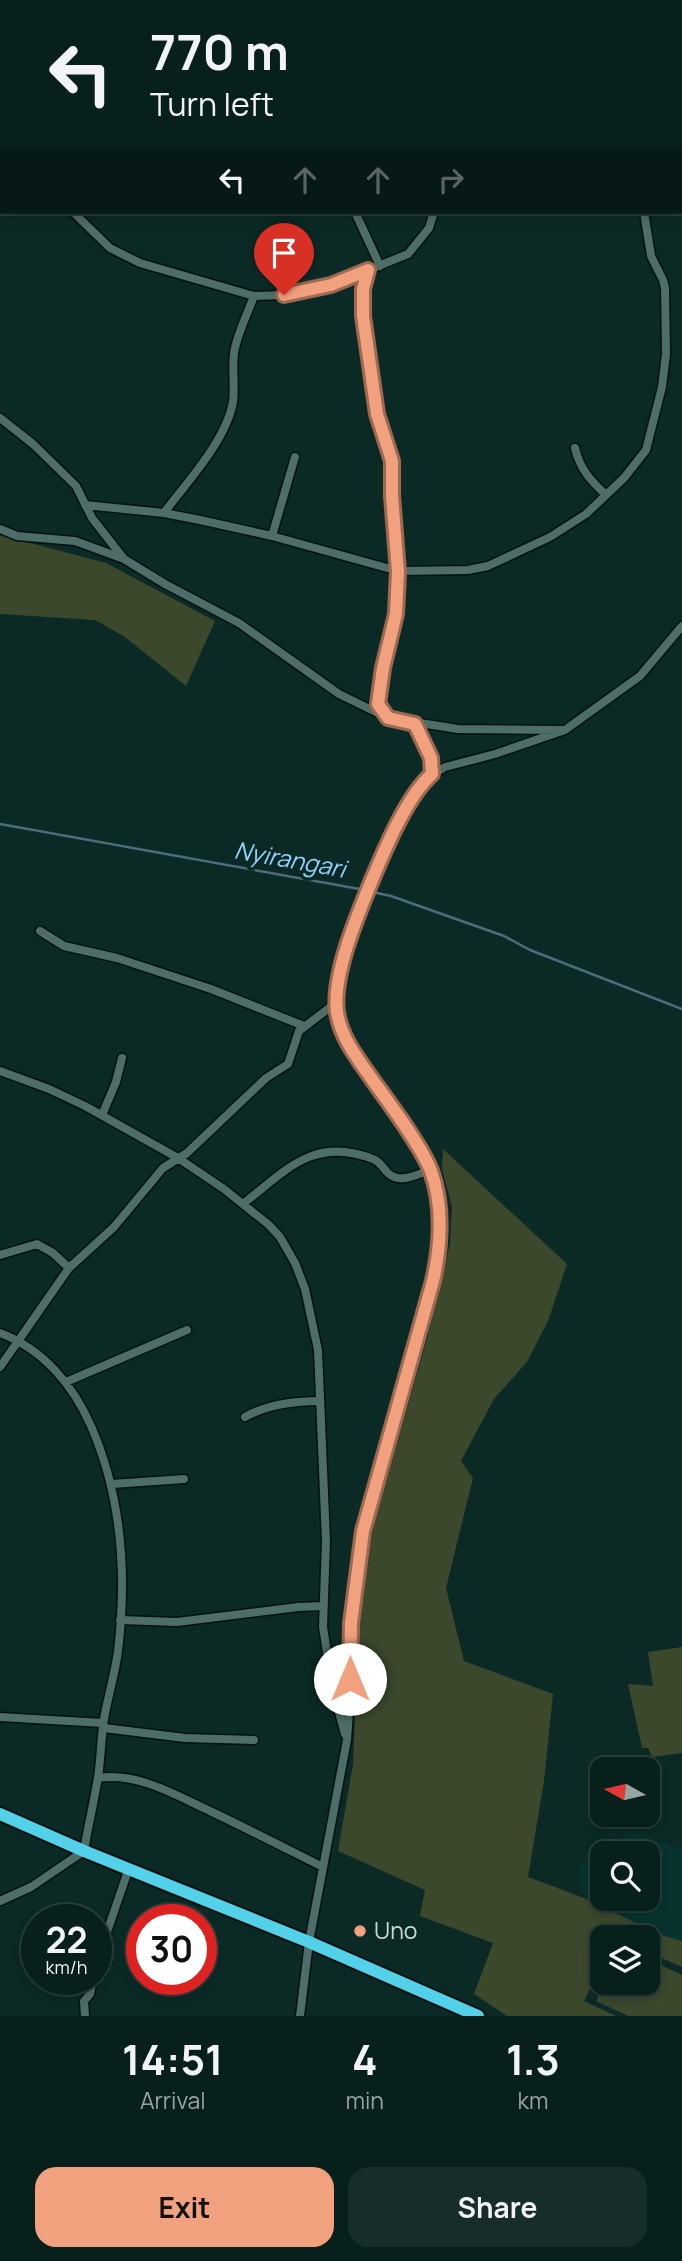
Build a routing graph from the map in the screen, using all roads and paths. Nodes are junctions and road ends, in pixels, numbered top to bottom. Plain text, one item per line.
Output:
1 (75, 214) edge
2 (356, 214) edge
3 (433, 214) edge
4 (644, 214) edge
5 (380, 266) junction
6 (368, 270) junction
7 (254, 296) junction
8 (0, 418) edge
9 (575, 447) dead end
10 (295, 457) dead end
11 (606, 495) junction
12 (85, 505) junction
13 (164, 513) junction
14 (0, 529) edge
15 (272, 536) junction
16 (124, 559) junction
17 (398, 572) junction
18 (682, 626) edge
19 (388, 718) junction
20 (415, 724) junction
21 (565, 730) junction
22 (432, 774) junction
23 (40, 931) dead end
24 (337, 1002) junction
25 (304, 1026) junction
26 (122, 1058) dead end
27 (0, 1071) edge
28 (102, 1115) junction
29 (178, 1158) junction
30 (430, 1170) junction
31 (243, 1204) junction
32 (0, 1255) edge
33 (69, 1268) junction
34 (187, 1330) dead end
35 (0, 1333) edge
36 (18, 1341) junction
37 (0, 1367) edge
38 (66, 1382) junction
39 (320, 1401) junction
40 (245, 1417) dead end
41 (184, 1479) dead end
42 (111, 1484) junction
43 (323, 1606) junction
44 (120, 1620) junction
45 (0, 1717) edge
46 (104, 1726) junction
47 (254, 1740) dead end
48 (347, 1740) junction
49 (98, 1778) junction
50 (0, 1814) edge
51 (85, 1851) junction
52 (323, 1867) junction
53 (129, 1868) junction
54 (0, 1901) edge
55 (112, 1917) edge
56 (309, 1942) junction
57 (89, 1995) edge
58 (85, 2016) edge
59 (300, 2016) edge
60 (478, 2016) edge

1 - 7 street
2 - 5 street
3 - 5 street
4 - 11 street
5 - 6 street
6 - 7 street
6 - 17 street
7 - 13 street
8 - 12 street
9 - 11 street
10 - 15 street
11 - 17 street
12 - 13 street
12 - 16 street
13 - 15 street
14 - 16 street
15 - 17 street
16 - 19 street
17 - 19 street
18 - 21 street
19 - 20 street
20 - 21 street
20 - 22 street
21 - 22 street
22 - 24 street
23 - 25 street
24 - 25 street
24 - 30 street
25 - 29 street
26 - 28 street
27 - 28 street
28 - 29 street
29 - 31 street
29 - 33 street
30 - 31 street
30 - 48 street
31 - 39 street
32 - 33 street
33 - 36 street
34 - 38 street
35 - 36 street
36 - 37 street
36 - 38 street
38 - 42 street
39 - 40 street
39 - 43 street
41 - 42 street
42 - 44 street
43 - 44 street
43 - 48 street
44 - 46 street
45 - 46 street
46 - 47 street
46 - 49 street
48 - 52 street
49 - 51 street
49 - 52 street
50 - 51 highway
51 - 53 highway
51 - 54 street
52 - 56 street
53 - 55 street
53 - 56 highway
56 - 59 street
56 - 60 highway
57 - 58 street

